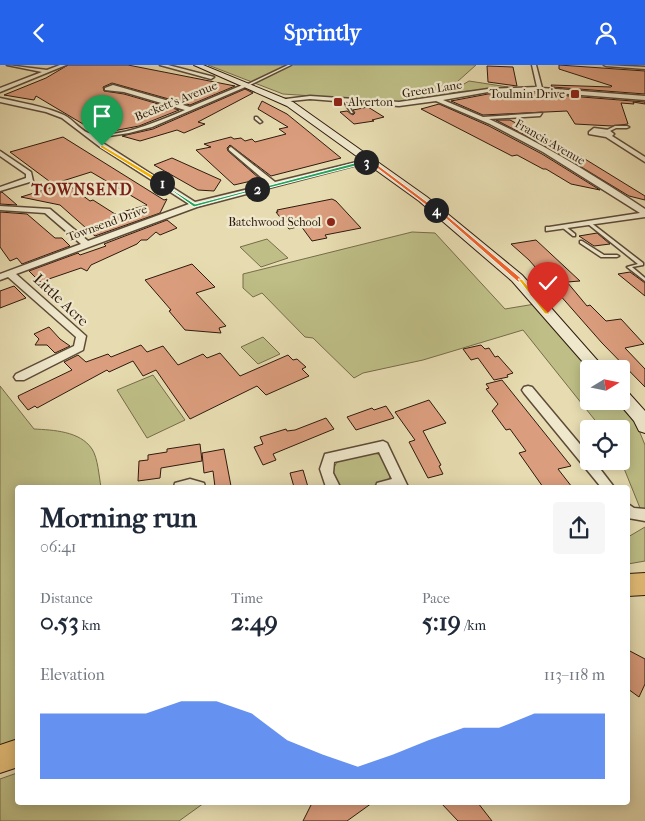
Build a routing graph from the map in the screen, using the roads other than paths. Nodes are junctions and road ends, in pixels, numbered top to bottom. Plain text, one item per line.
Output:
1 (9, 65) edge
2 (64, 65) edge
3 (162, 65) edge
4 (290, 65) edge
5 (534, 65) edge
6 (606, 65) edge
7 (645, 68) edge
8 (205, 71) edge
9 (49, 72) junction
10 (247, 85) junction
11 (0, 90) edge
12 (122, 91) dead end
13 (540, 91) junction
14 (645, 98) edge
15 (0, 100) edge
16 (282, 100) junction
17 (438, 100) junction
18 (344, 101) junction
19 (189, 109) junction
20 (352, 112) dead end
21 (540, 114) dead end
22 (483, 118) junction
23 (256, 119) dead end
24 (261, 122) dead end
25 (627, 127) dead end
26 (608, 133) joint
27 (88, 136) junction
28 (113, 136) junction
29 (102, 146) junction
30 (222, 151) dead end
31 (0, 153) edge
32 (645, 160) edge
33 (369, 161) junction
34 (30, 179) junction
35 (38, 181) dead end
36 (274, 185) junction
37 (0, 189) edge
38 (194, 205) junction
39 (0, 208) edge
40 (645, 214) edge
41 (589, 223) junction
42 (564, 227) junction
43 (550, 229) dead end
44 (574, 235) dead end
45 (581, 242) dead end
46 (86, 244) junction
47 (617, 256) dead end
48 (4, 275) edge
49 (645, 280) edge
50 (589, 360) edge
51 (20, 377) dead end
52 (528, 390) dead end
53 (630, 405) edge
54 (645, 427) edge
55 (332, 485) edge
56 (401, 485) edge
57 (606, 485) edge
58 (630, 513) edge
59 (645, 515) edge
60 (645, 584) edge
61 (630, 585) edge
62 (15, 754) edge
63 (0, 759) edge

1 - 9 street
2 - 9 street
3 - 8 street
4 - 10 lane
5 - 13 street
6 - 7 street
8 - 10 street
9 - 11 street
10 - 16 street
10 - 19 street, Beckett's Avenue
12 - 19 street
13 - 14 street, Green Lane
13 - 17 street, Green Lane
15 - 27 street
16 - 18 street, Green Lane
16 - 33 street
17 - 18 street, Green Lane
17 - 22 street, Francis Avenue
18 - 20 lane
19 - 28 street, Beckett's Avenue
21 - 22 street
22 - 40 street, Francis Avenue
23 - 24 lane
25 - 26 lane
26 - 32 street
27 - 28 street, Beckett's Avenue
27 - 29 street
28 - 29 street, Beckett's Avenue
29 - 38 street
30 - 36 street
31 - 34 street
33 - 36 street, Townsend Drive
33 - 50 street
34 - 35 street
34 - 37 street
36 - 38 street, Townsend Drive
38 - 46 street, Townsend Drive
39 - 46 street
40 - 41 street
41 - 42 street
41 - 49 lane
42 - 43 street
42 - 44 lane
45 - 47 lane
46 - 48 street, Townsend Drive
48 - 51 street, Little Acre
52 - 57 street
53 - 54 street
55 - 56 street
58 - 59 street
60 - 61 main road
62 - 63 main road

